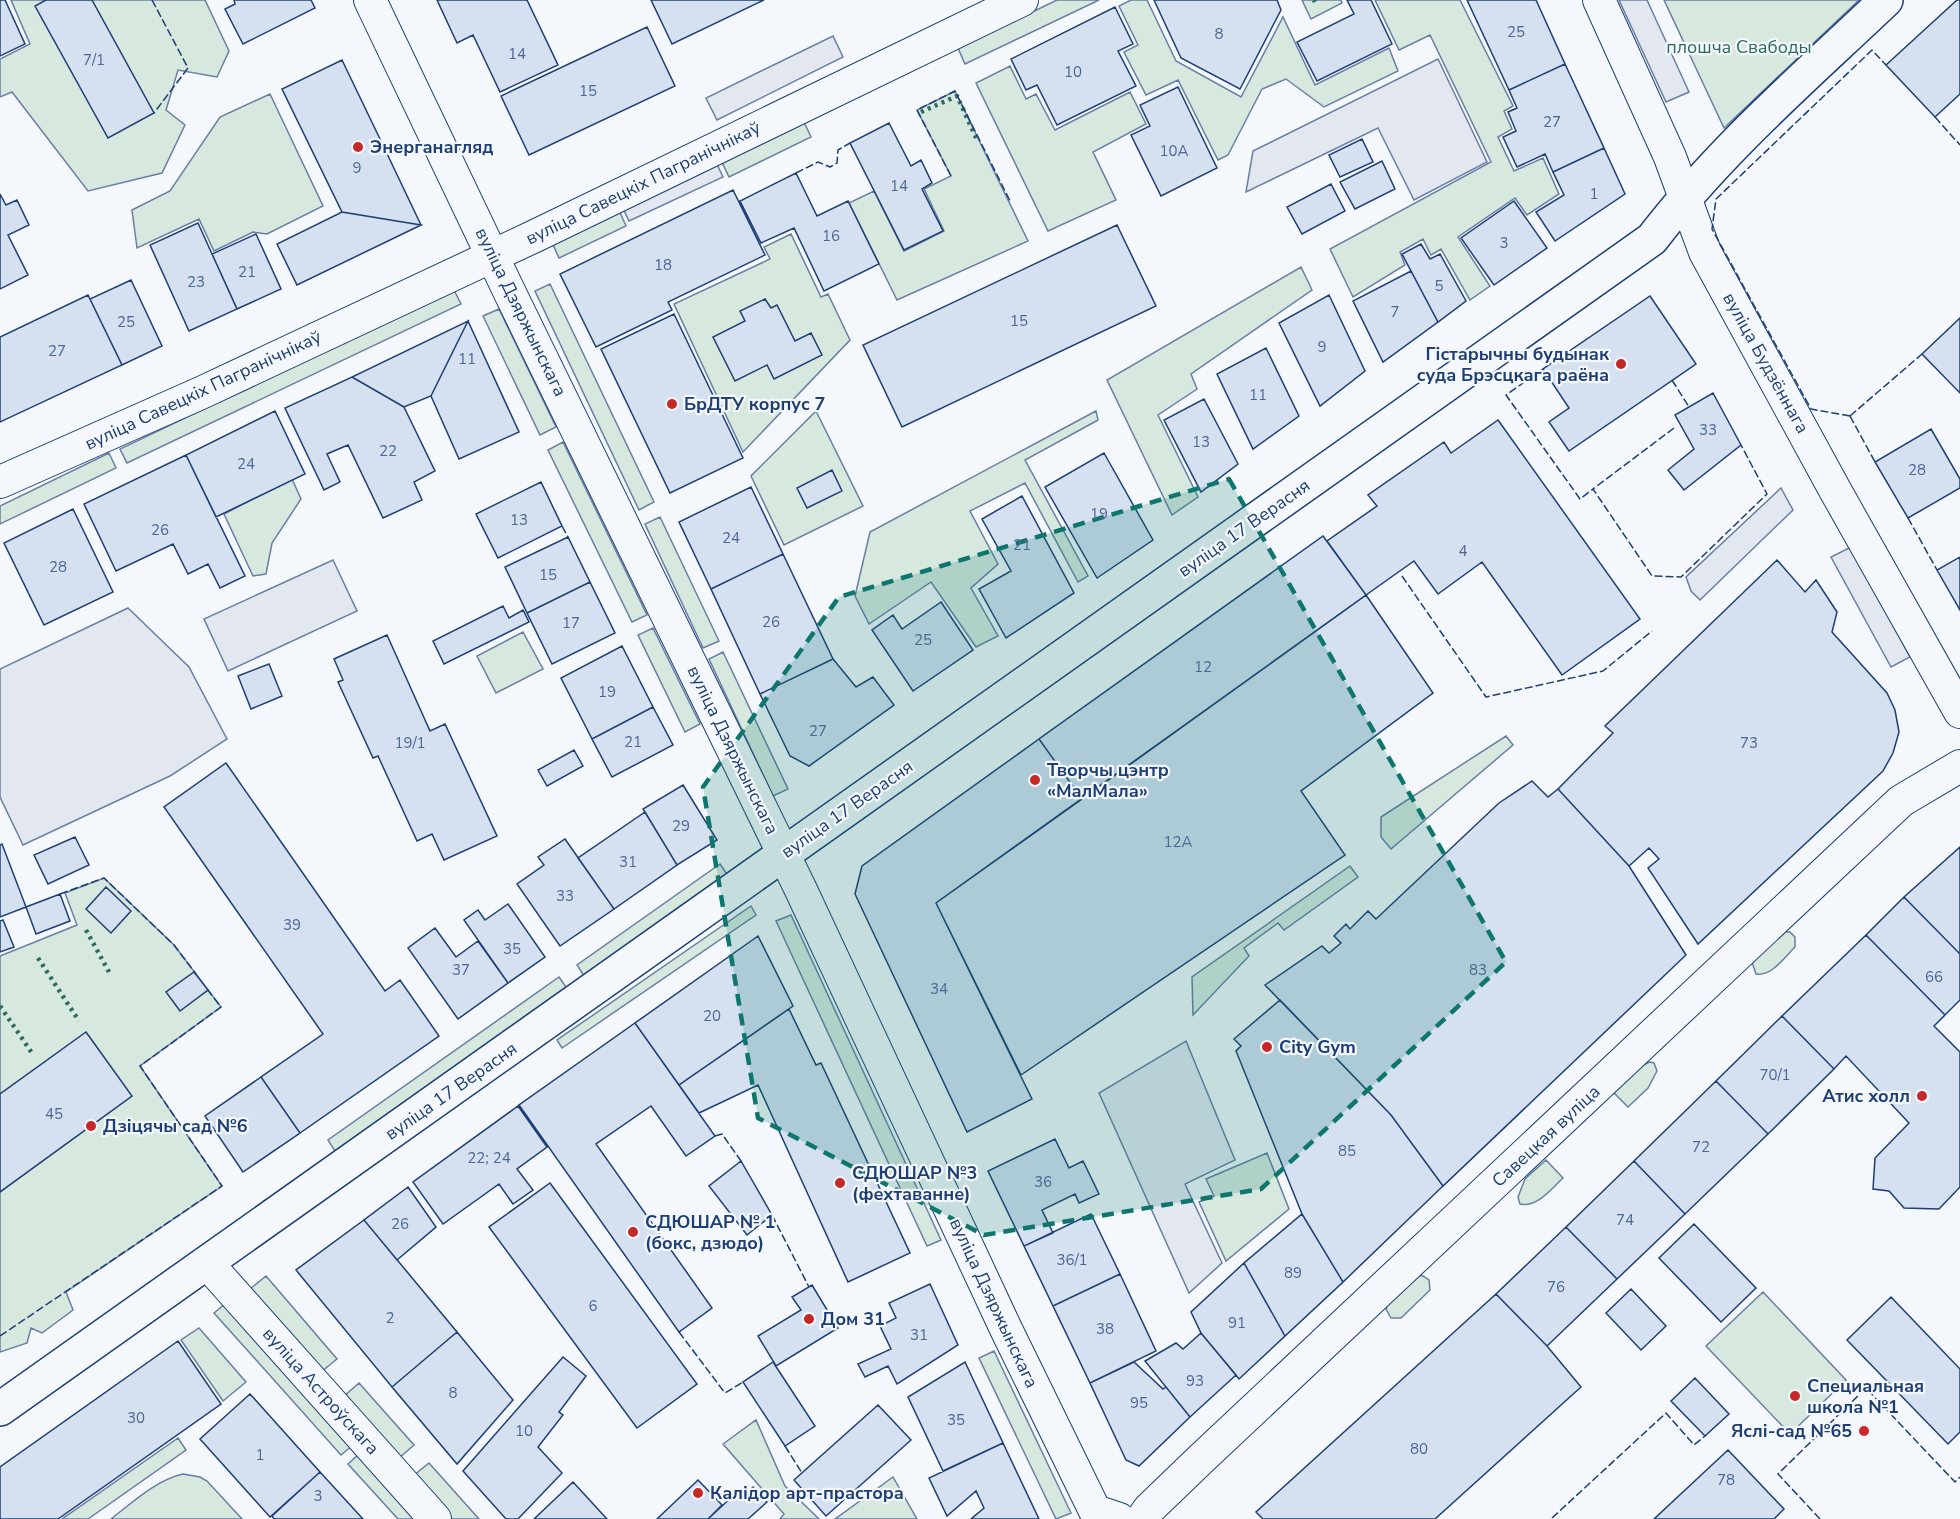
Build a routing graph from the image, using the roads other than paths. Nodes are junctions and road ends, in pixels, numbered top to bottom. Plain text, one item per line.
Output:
1 (370, 0) edge
2 (1022, 0) edge
3 (1599, 0) edge
4 (1886, 0) edge
5 (1684, 197) junction
6 (493, 256) junction
7 (0, 482) edge
8 (1960, 712) edge
9 (1960, 766) edge
10 (783, 853) junction
11 (207, 1263) junction
12 (0, 1410) edge
13 (435, 1519) edge
14 (1119, 1519) edge
15 (1142, 1519) edge

1 - 6 street, вуліца Дзяржынскага
2 - 6 street, вуліца Савецкіх Пагранічнікаў
3 - 5 street, вуліца Будзённага
4 - 5 main road
5 - 8 street, вуліца Будзённага
5 - 10 main road, вуліца 17 Верасня
6 - 7 street, вуліца Савецкіх Пагранічнікаў
6 - 10 street, вуліца Дзяржынскага
9 - 15 street, Савецкая вуліца
10 - 11 main road, вуліца 17 Верасня
10 - 14 street, вуліца Дзяржынскага
11 - 12 main road, вуліца 17 Верасня
11 - 13 street, вуліца Астроўскага

